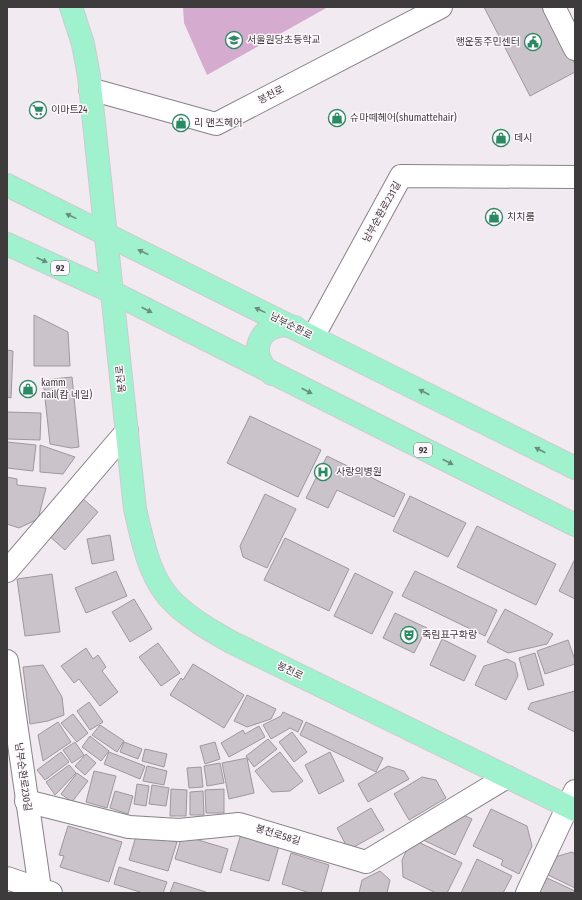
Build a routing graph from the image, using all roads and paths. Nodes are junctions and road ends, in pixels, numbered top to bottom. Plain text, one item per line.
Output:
1 (71, 7) edge
2 (441, 7) edge
3 (554, 7) edge
4 (575, 49) edge
5 (90, 89) junction
6 (575, 177) edge
7 (7, 185) edge
8 (106, 234) junction
9 (7, 244) edge
10 (112, 292) junction
11 (304, 332) junction
12 (272, 374) junction
13 (127, 431) junction
14 (575, 468) edge
15 (575, 525) edge
16 (7, 571) edge
17 (7, 661) edge
18 (507, 777) junction
19 (26, 801) junction
20 (572, 803) edge
21 (7, 878) edge
22 (43, 892) edge
23 (527, 893) edge

1 - 5 main road, 봉천로
2 - 5 street, 봉천로
3 - 4 street
5 - 8 main road, 봉천로
6 - 11 street, 남부순환로231길
8 -> 7 main road, 남부순환로
8 - 10 main road, 봉천로
11 -> 8 main road, 남부순환로
9 -> 10 main road, 92
10 -> 12 main road, 92
10 - 13 main road, 봉천로
11 - 12 main road
14 -> 11 main road, 남부순환로
12 -> 15 main road, 92
13 - 16 street
13 - 18 main road, 봉천로
17 - 19 street, 남부순환로230길
18 - 19 street, 봉천로58길
18 - 20 main road, 봉천로
19 - 22 street, 남부순환로230길
20 - 23 street
21 - 22 street

